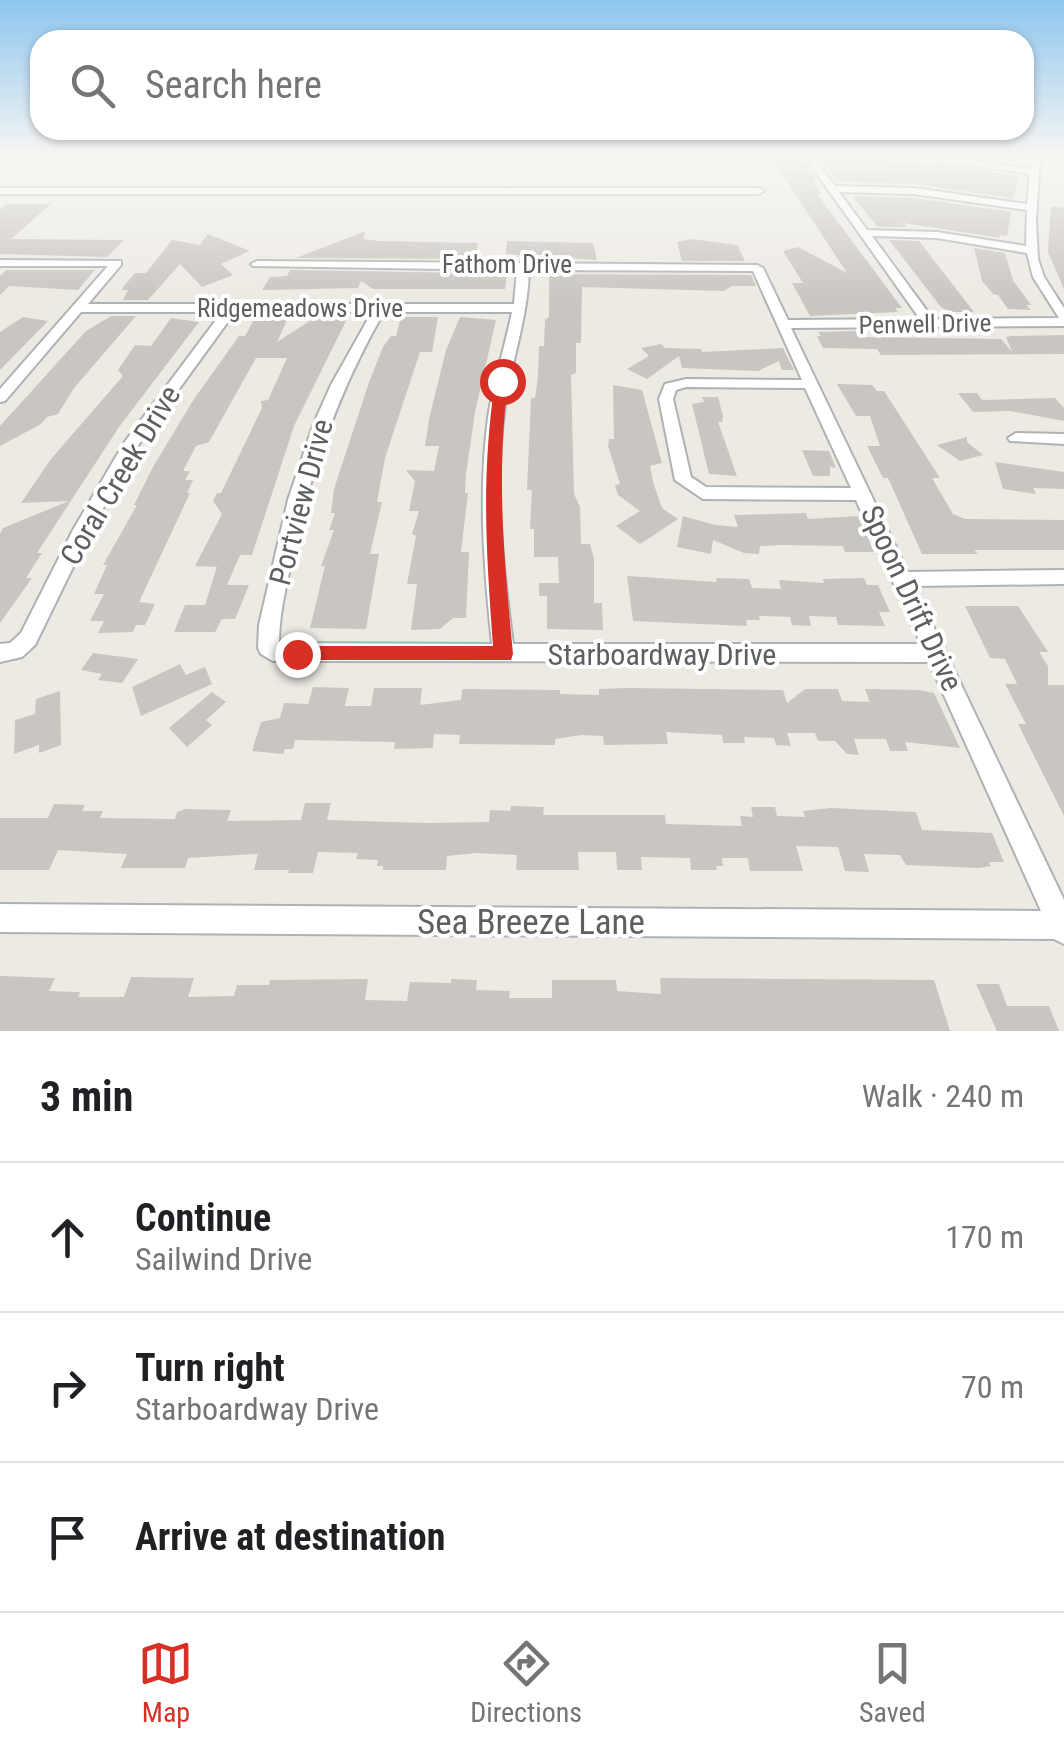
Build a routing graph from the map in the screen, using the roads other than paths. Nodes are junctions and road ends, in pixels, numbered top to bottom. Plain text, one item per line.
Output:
1 (844, 205) edge
2 (1016, 205) edge
3 (1030, 207) joint
4 (865, 233) junction
5 (1028, 250) junction
6 (0, 263) edge
7 (257, 264) dead end
8 (522, 264) junction
9 (757, 268) joint
10 (79, 308) junction
11 (231, 308) junction
12 (380, 308) junction
13 (520, 308) junction
14 (1064, 319) edge
15 (785, 324) junction
16 (931, 325) junction
17 (813, 384) junction
18 (0, 398) edge
19 (1016, 438) dead end
20 (1064, 439) edge
21 (864, 494) junction
22 (1064, 577) edge
23 (903, 579) junction
24 (268, 648) joint
25 (10, 650) edge
26 (937, 653) junction
27 (504, 654) junction
28 (0, 918) edge
29 (1063, 928) edge

1 - 4 street
2 - 3 street
3 - 5 street
4 - 5 street
4 - 16 street
5 - 14 street
6 - 10 street
7 - 8 street, Fathom Drive
8 - 9 street, Fathom Drive
8 - 13 street
9 - 15 street, Spoon Drift Drive
10 - 11 street, Ridgemeadows Drive
10 - 18 street
11 - 12 street, Ridgemeadows Drive
11 - 25 street, Coral Creek Drive
12 - 13 street, Ridgemeadows Drive
12 - 24 street, Portview Drive
13 - 27 street
14 - 16 street, Penwell Drive
15 - 16 street, Penwell Drive
15 - 17 street, Spoon Drift Drive
17 - 21 street, Spoon Drift Drive
17 - 21 street
19 - 20 street
21 - 23 street, Spoon Drift Drive
22 - 23 street
23 - 26 street, Spoon Drift Drive
24 - 27 street, Starboardway Drive
26 - 27 street, Starboardway Drive
26 - 29 street, Spoon Drift Drive
28 - 29 street, Sea Breeze Lane

